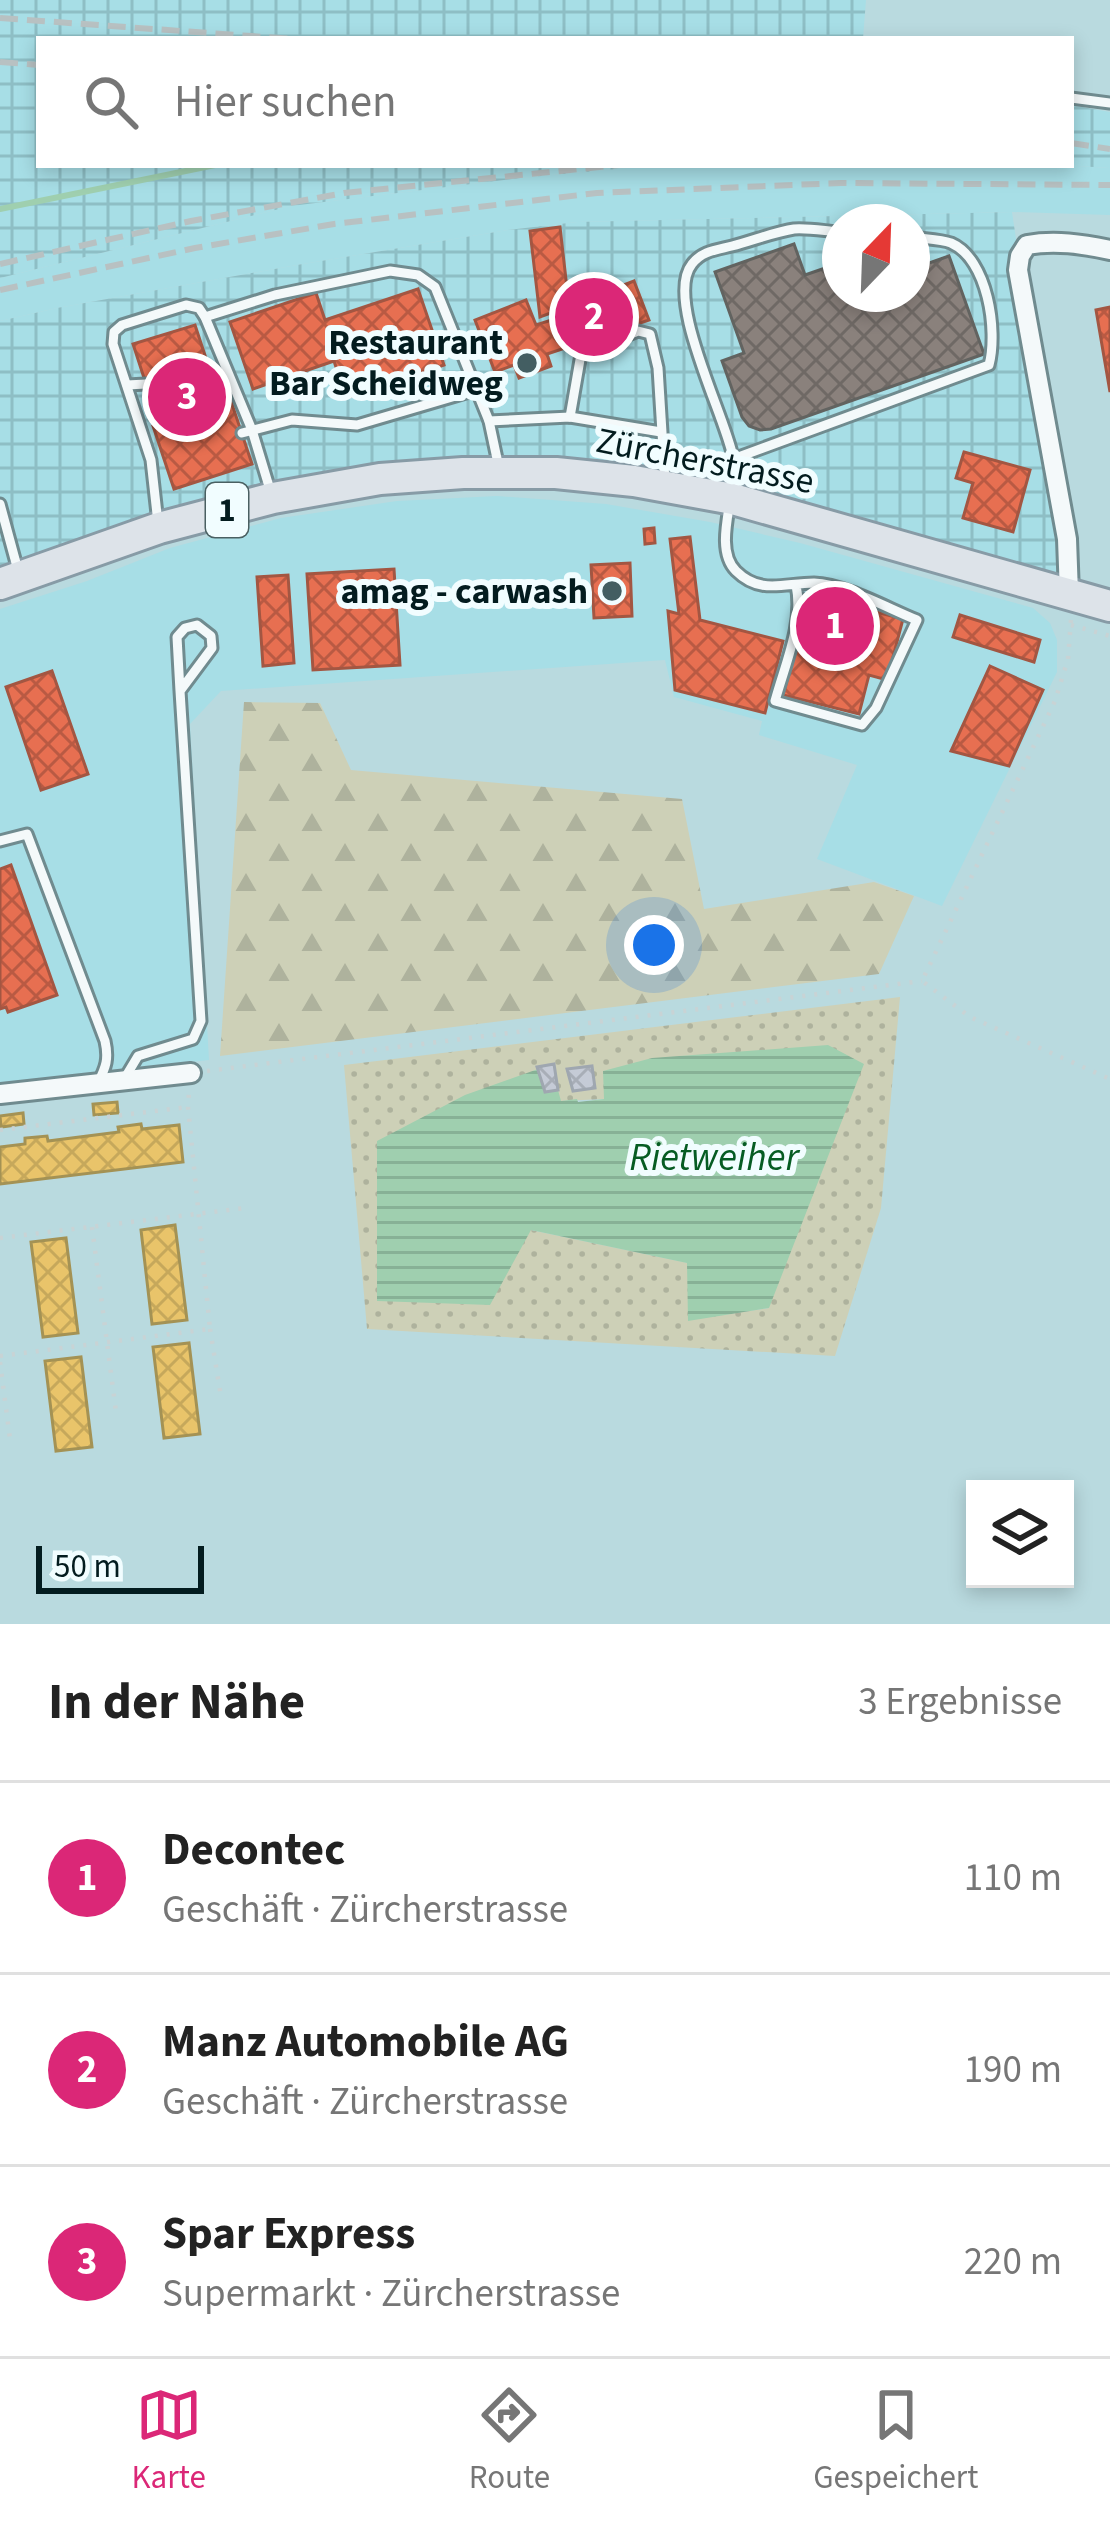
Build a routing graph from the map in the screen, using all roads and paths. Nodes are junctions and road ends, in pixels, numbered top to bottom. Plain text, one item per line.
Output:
1 (1074, 98) edge
2 (1110, 103) edge
3 (822, 231) edge
4 (930, 240) edge
5 (1110, 250) edge
6 (205, 317) junction
7 (223, 358) junction
8 (207, 363) dead end
9 (146, 384) dead end
10 (127, 385) junction
11 (476, 390) junction
12 (570, 417) junction
13 (489, 421) junction
14 (247, 431) junction
15 (661, 432) junction
16 (733, 459) junction
17 (500, 473) junction
18 (170, 476) dead end
19 (154, 482) junction
20 (666, 486) junction
21 (273, 498) junction
22 (733, 499) junction
23 (0, 504) edge
24 (159, 528) junction
25 (10, 581) edge
26 (796, 585) junction
27 (1069, 594) junction
28 (1110, 606) edge
29 (1071, 625) junction
30 (1110, 636) edge
31 (180, 692) junction
32 (0, 842) edge
33 (922, 981) junction
34 (191, 1073) junction
35 (1110, 1079) edge
36 (98, 1083) junction
37 (125, 1091) junction
38 (0, 1094) edge
39 (188, 1107) junction
40 (34, 1113) dead end
41 (128, 1114) junction
42 (36, 1125) junction
43 (0, 1130) edge
44 (245, 1208) dead end
45 (200, 1214) junction
46 (92, 1227) junction
47 (0, 1238) edge
48 (211, 1329) junction
49 (107, 1342) junction
50 (0, 1359) edge
51 (221, 1397) dead end
52 (116, 1412) dead end
53 (10, 1439) dead end

1 - 2 lane
3 - 16 lane
4 - 16 lane
5 - 27 street
6 - 7 lane
6 - 10 lane
6 - 11 lane
7 - 8 lane
7 - 14 lane
9 - 10 lane
10 - 19 lane
11 - 13 lane
11 - 14 lane
12 - 13 lane
12 - 15 lane
12 - 15 lane
13 - 17 lane
14 - 21 lane
15 - 20 lane
16 - 22 lane
17 - 20 main road, Zürcherstrasse / 1
17 - 21 main road, Zürcherstrasse / 1
18 - 19 lane
19 - 24 lane
20 - 22 main road, Zürcherstrasse / 1
21 - 24 main road, Zürcherstrasse / 1
22 - 26 lane
22 - 27 main road, Zürcherstrasse / 1
23 - 25 lane
24 - 25 main road, Zürcherstrasse / 1
26 - 26 lane
27 - 28 main road, Zürcherstrasse / 1
27 - 29 path
29 - 30 path
29 - 33 path
31 - 31 lane
31 - 37 lane
32 - 36 lane
33 - 34 path
33 - 35 path
34 - 37 street
34 - 39 path
36 - 37 street
36 - 38 street
37 - 41 path
39 - 41 path
39 - 45 path
40 - 42 path
41 - 42 path
42 - 43 path
44 - 45 path
45 - 46 path
45 - 48 path
46 - 47 path
46 - 49 path
48 - 49 path
48 - 51 path
49 - 50 path
49 - 52 path
50 - 53 path

